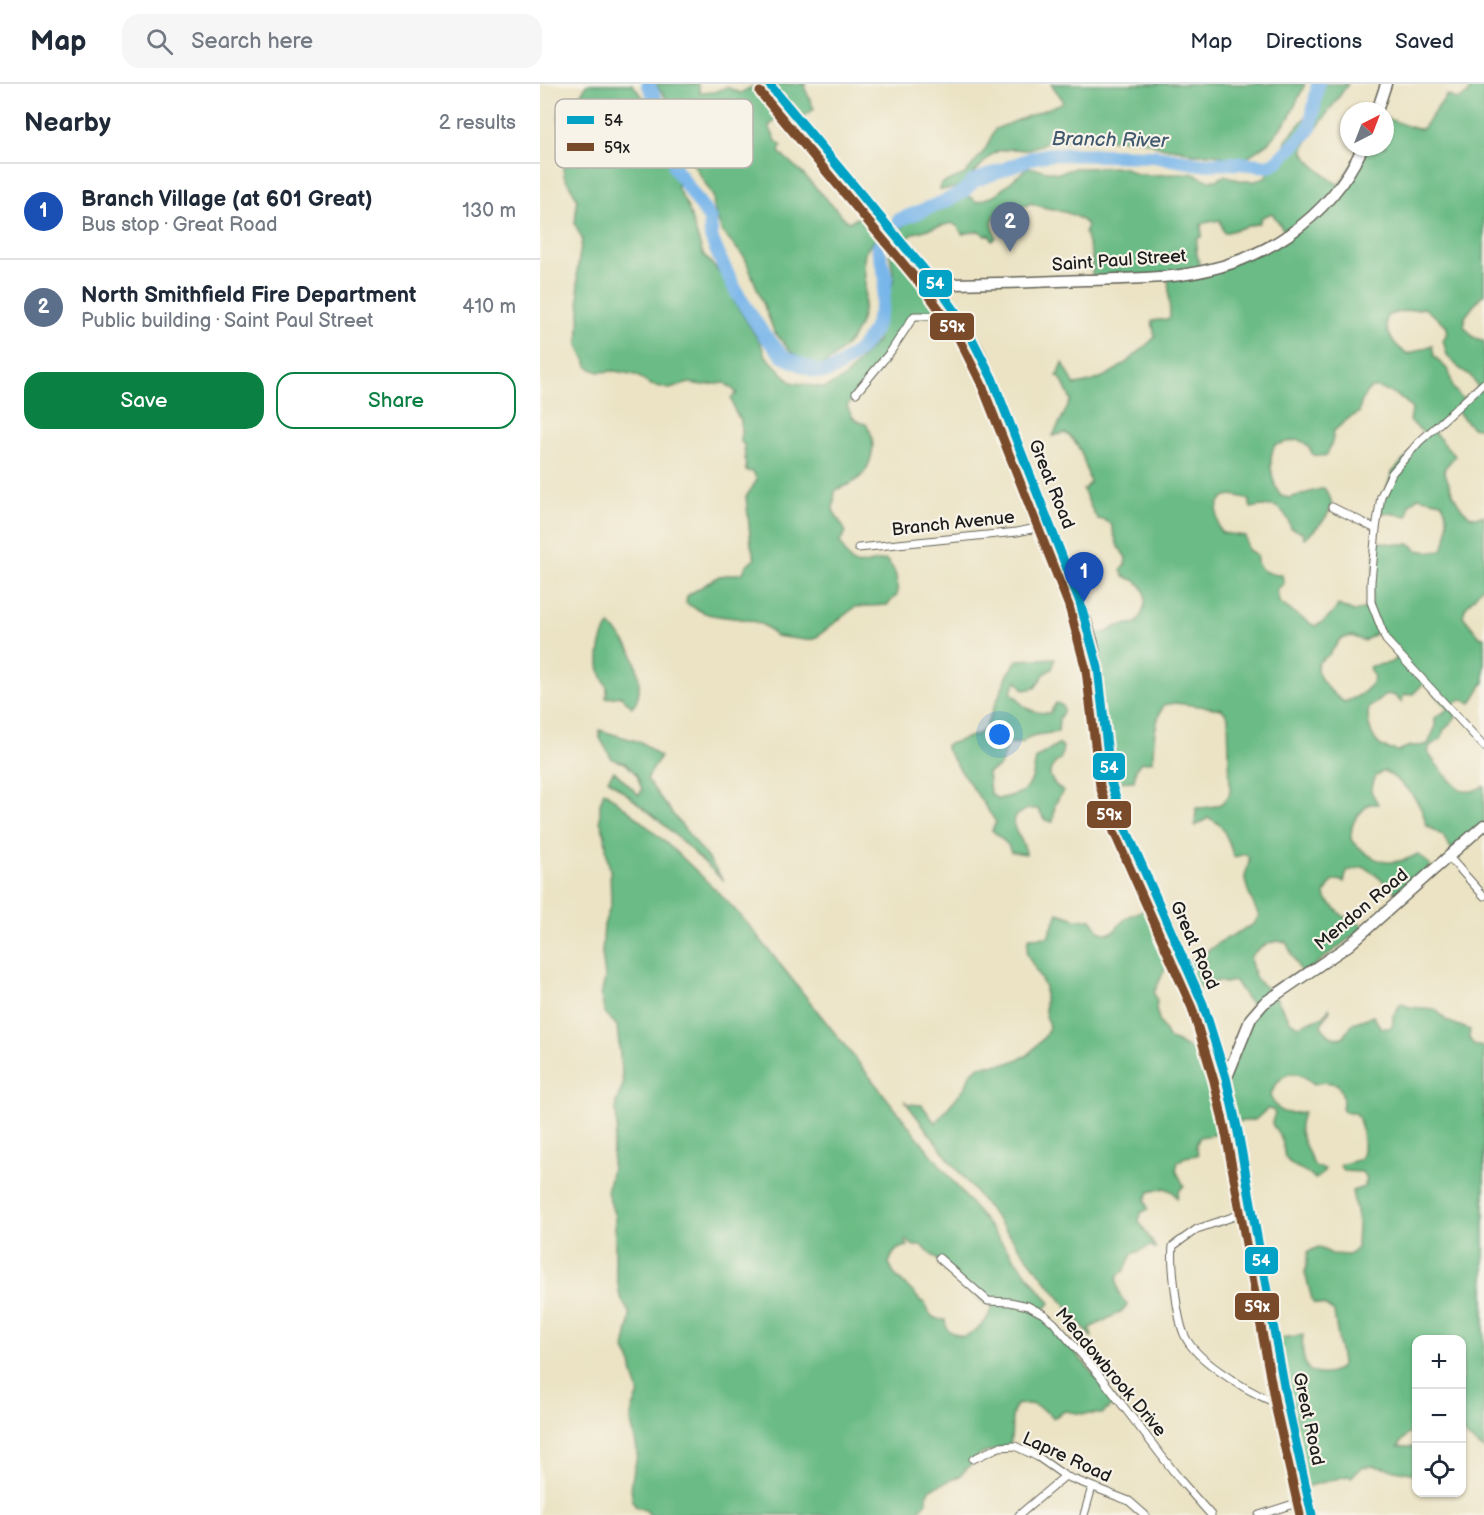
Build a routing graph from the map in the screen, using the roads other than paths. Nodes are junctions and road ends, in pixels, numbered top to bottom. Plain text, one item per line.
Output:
1 (770, 84) edge
2 (1386, 84) edge
3 (1380, 102) edge
4 (1358, 156) edge
5 (936, 284) junction
6 (955, 309) junction
7 (1484, 383) edge
8 (856, 393) dead end
9 (1332, 507) dead end
10 (1051, 525) junction
11 (1376, 529) junction
12 (858, 548) dead end
13 (1484, 746) edge
14 (1484, 825) edge
15 (1449, 856) junction
16 (1484, 897) edge
17 (1227, 1078) junction
18 (1252, 1210) junction
19 (939, 1258) dead end
20 (1288, 1407) junction
21 (973, 1458) dead end
22 (1065, 1476) junction
23 (1092, 1487) junction
24 (1309, 1500) junction
25 (1019, 1515) edge
26 (1084, 1515) edge
27 (1145, 1515) edge
28 (1211, 1515) edge
29 (1259, 1515) edge
30 (1312, 1515) edge

1 - 5 main road, Great Road
2 - 3 main road
4 - 5 main road, Saint Paul Street
5 - 6 main road, Great Road
6 - 8 street
6 - 10 main road, Great Road
7 - 11 street
9 - 11 street
10 - 12 street, Branch Avenue
10 - 17 main road, Great Road
11 - 13 street
14 - 15 main road, Mendon Road
15 - 16 street
15 - 17 main road, Mendon Road
17 - 18 main road, Great Road
18 - 20 main road, Great Road
18 - 20 street
19 - 28 street, Meadowbrook Drive
20 - 24 main road, Great Road
21 - 22 street, Lapre Road
22 - 23 street, Lapre Road
22 - 25 street
23 - 26 street
23 - 27 street, Lapre Road
24 - 29 street
24 - 30 main road, Great Road

